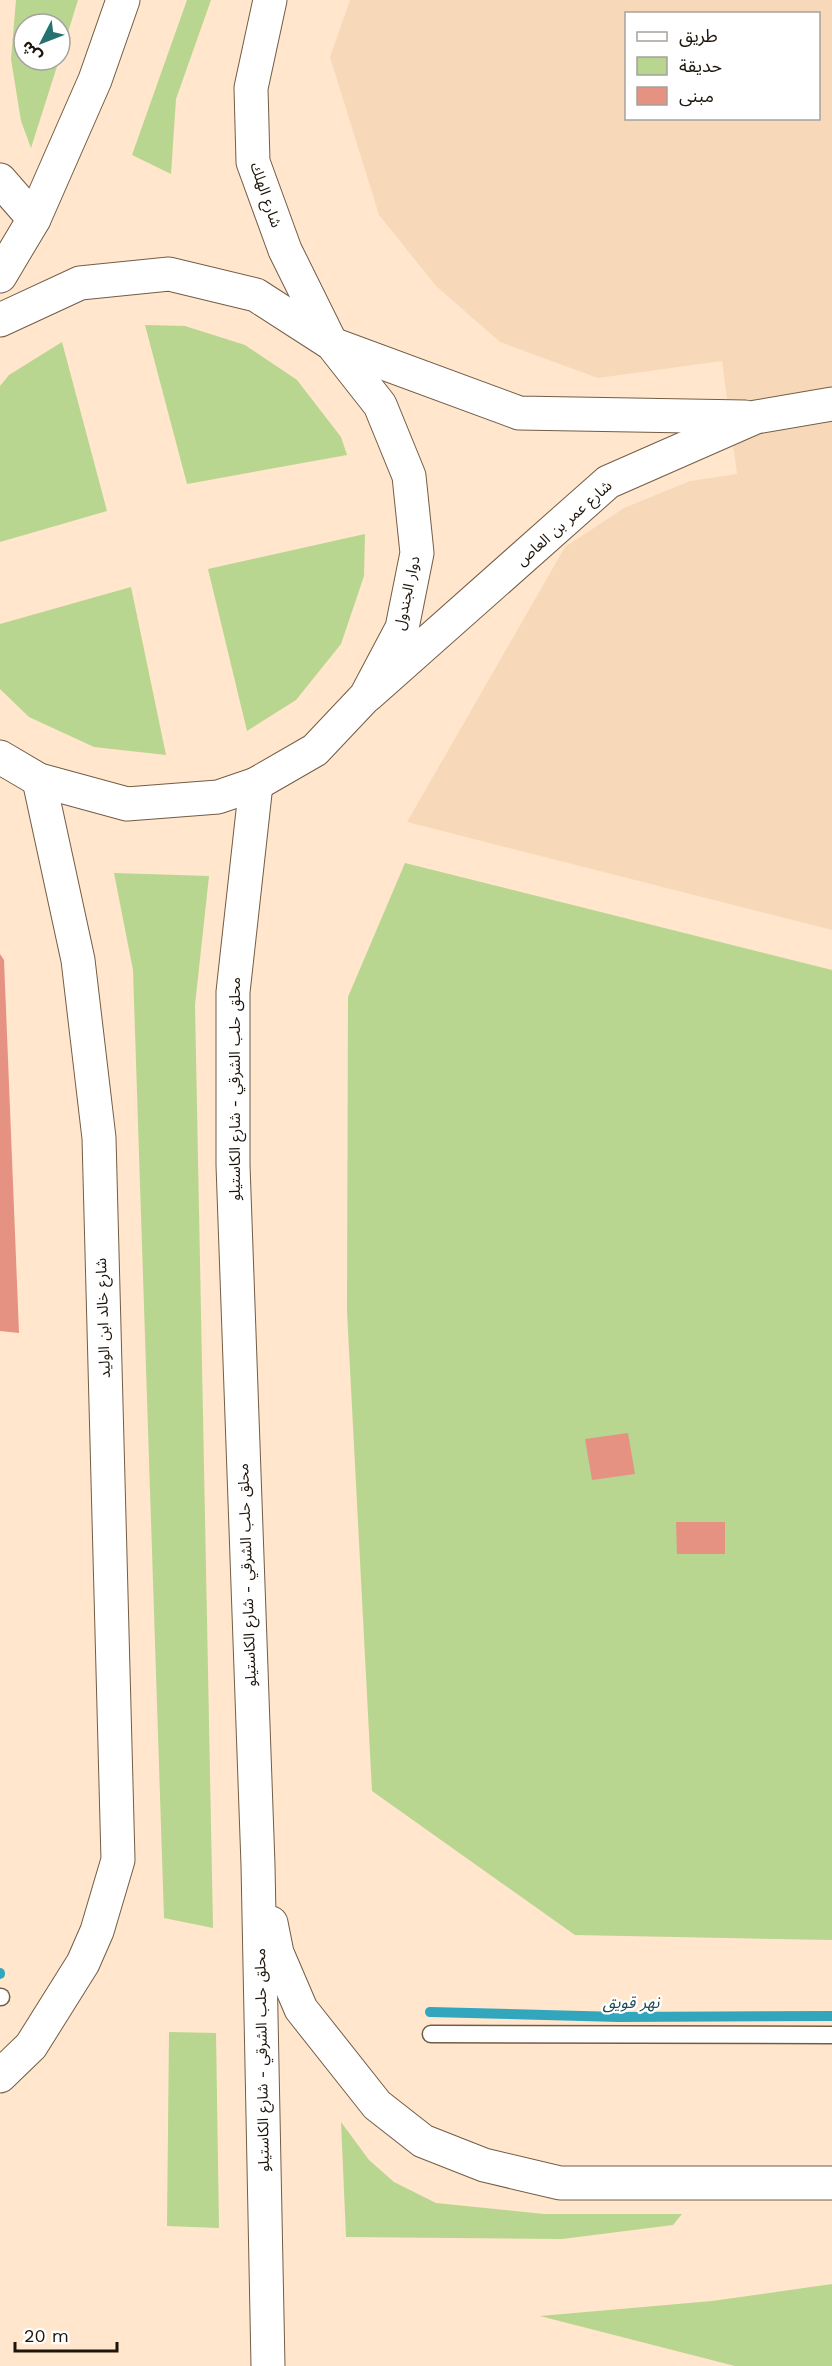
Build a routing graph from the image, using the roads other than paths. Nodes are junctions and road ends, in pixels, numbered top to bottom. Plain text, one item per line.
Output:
1 (123, 0) edge
2 (270, 0) edge
3 (0, 180) edge
4 (34, 219) junction
5 (0, 276) edge
6 (0, 320) edge
7 (332, 344) junction
8 (832, 404) edge
9 (756, 417) junction
10 (366, 696) junction
11 (0, 757) edge
12 (39, 780) junction
13 (256, 784) junction
14 (258, 1864) junction
15 (431, 2034) dead end
16 (832, 2035) edge
17 (0, 2076) edge
18 (832, 2184) edge
19 (268, 2366) edge

1 - 4 main road
2 - 7 main road, شارع الهلك
3 - 4 main road
4 - 5 main road
6 - 7 main road, دوار الجندول
7 - 9 main road
7 - 10 main road, دوار الجندول
8 - 9 main road, شارع عمر بن العاص
9 - 10 main road, شارع عمر بن العاص
10 - 13 main road, دوار الجندول
11 - 12 main road, دوار الجندول
12 - 13 main road, دوار الجندول
12 - 17 main road, شارع خالد ابن الوليد
13 - 14 main road, محلق حلب الشرقي - شارع الكاستيلو
14 - 18 main road
14 - 19 main road, محلق حلب الشرقي - شارع الكاستيلو
15 - 16 lane

